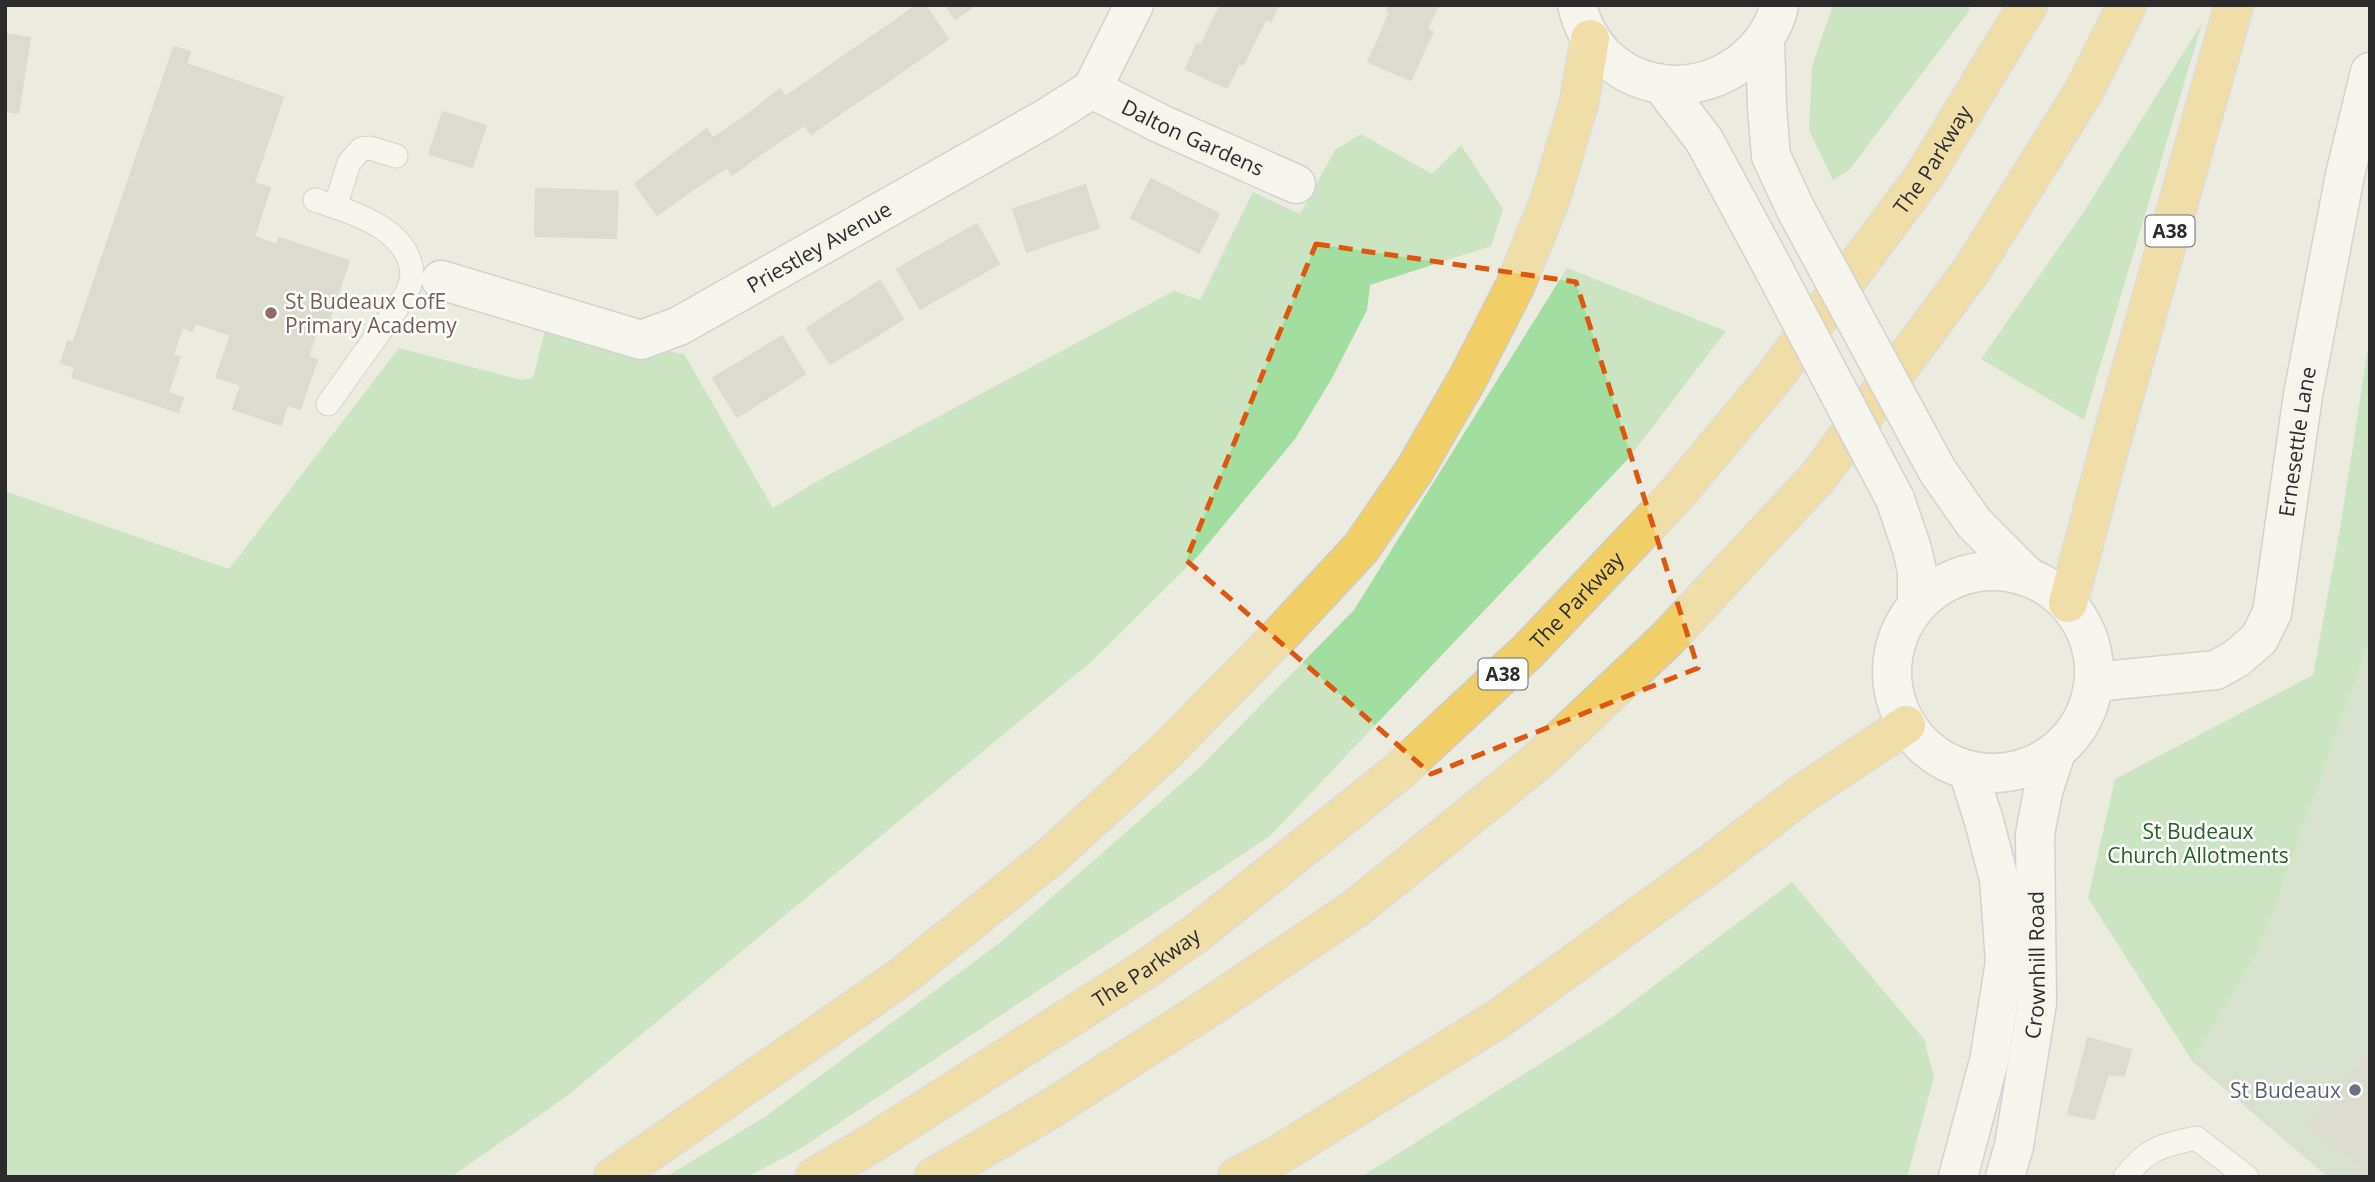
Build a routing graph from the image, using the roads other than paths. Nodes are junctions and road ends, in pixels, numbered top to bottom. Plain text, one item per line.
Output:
1 (1134, 5) edge
2 (2028, 5) edge
3 (2127, 5) edge
4 (2234, 5) edge
5 (1583, 22) edge
6 (1772, 22) edge
7 (2370, 72) edge
8 (1661, 85) junction
9 (1092, 89) junction
10 (396, 156) dead end
11 (1296, 184) dead end
12 (426, 279) junction
13 (328, 404) dead end
14 (2027, 576) junction
15 (2068, 603) junction
16 (1917, 604) junction
17 (2094, 682) junction
18 (1906, 726) junction
19 (2056, 752) junction
20 (1968, 771) junction
21 (2246, 1176) edge
22 (613, 1177) edge
23 (816, 1177) edge
24 (934, 1177) edge
25 (1237, 1177) edge
26 (1958, 1177) edge
27 (2005, 1177) edge
28 (2125, 1177) edge

1 - 9 main road
2 - 23 highway, The Parkway / A38
3 - 24 highway
4 - 15 highway, A38
5 - 8 main road
5 - 22 highway
6 - 8 main road
6 - 14 main road, bridge
7 - 17 main road, Ernesettle Lane
8 - 16 main road, bridge
9 - 11 main road, Dalton Gardens
9 - 12 main road, Priestley Avenue
10 - 12 lane
12 - 13 lane
14 - 15 main road
14 - 16 main road
15 - 17 main road
16 - 18 main road
17 - 19 main road
18 - 20 main road
18 - 25 highway
19 - 20 main road
19 - 27 main road, Crownhill Road
20 - 26 main road, Crownhill Road
21 - 28 lane

